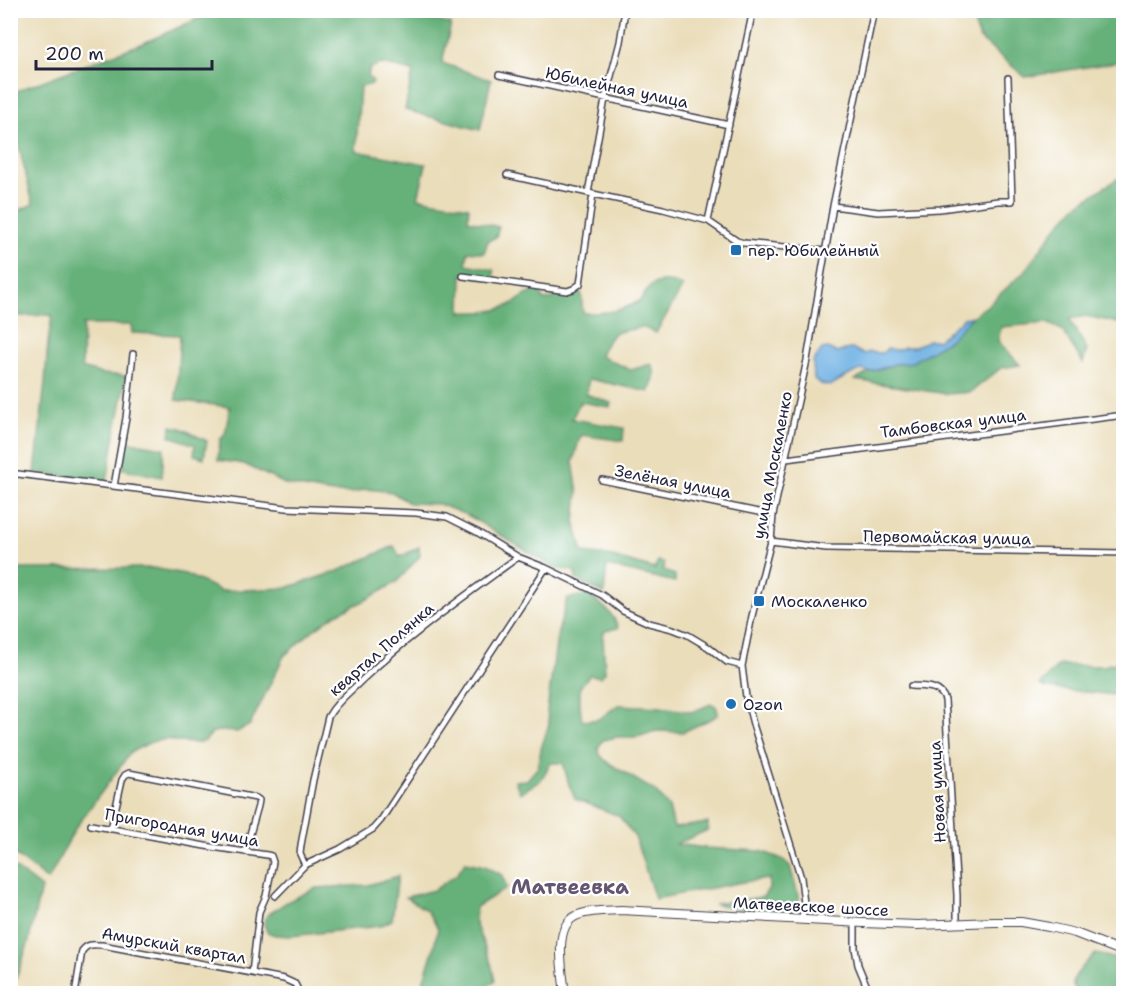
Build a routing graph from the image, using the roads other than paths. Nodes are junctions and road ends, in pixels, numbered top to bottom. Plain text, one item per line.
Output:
1 (625, 10) edge
2 (753, 10) edge
3 (874, 10) edge
4 (500, 75) dead end
5 (1008, 78) dead end
6 (605, 99) junction
7 (729, 126) junction
8 (507, 175) dead end
9 (591, 193) junction
10 (833, 206) junction
11 (708, 221) junction
12 (825, 251) junction
13 (463, 276) dead end
14 (134, 354) dead end
15 (1124, 414) edge
16 (786, 459) junction
17 (10, 473) edge
18 (602, 480) dead end
19 (114, 486) junction
20 (773, 515) junction
21 (771, 541) junction
22 (1124, 554) edge
23 (518, 556) junction
24 (546, 568) junction
25 (742, 666) junction
26 (911, 686) dead end
27 (91, 825) dead end
28 (111, 829) junction
29 (245, 852) junction
30 (305, 865) junction
31 (275, 897) dead end
32 (797, 920) junction
33 (855, 923) junction
34 (957, 923) junction
35 (1124, 952) edge
36 (252, 973) junction
37 (75, 993) edge
38 (300, 993) edge
39 (565, 993) edge
40 (870, 993) edge

1 - 6 street
2 - 7 street
3 - 10 street, улица Москаленко
4 - 6 street, Юбилейная улица
5 - 10 street
6 - 7 street, Юбилейная улица
6 - 9 street
7 - 11 street
8 - 9 street
9 - 11 street
9 - 13 street
10 - 12 street, улица Москаленко
11 - 12 street
12 - 16 street, улица Москаленко
14 - 19 street
15 - 16 street, Тамбовская улица
16 - 20 street, улица Москаленко
17 - 19 street
18 - 20 street, Зелёная улица
19 - 23 street
20 - 21 street, улица Москаленко
21 - 22 street, Первомайская улица
21 - 25 street, улица Москаленко
23 - 24 street
23 - 30 street, квартал Полянка
24 - 25 street
24 - 30 street
25 - 32 street, улица Москаленко
26 - 34 street, Новая улица
27 - 28 street, Пригородная улица
28 - 29 street, Пригородная улица
28 - 29 street
29 - 36 street, Пригородная улица
30 - 31 street
32 - 33 main road, Матвеевское шоссе
32 - 39 main road, Матвеевское шоссе
33 - 34 main road, Матвеевское шоссе
33 - 40 street
34 - 35 main road, Матвеевское шоссе
36 - 37 street, Амурский квартал
36 - 38 street, Амурский квартал

